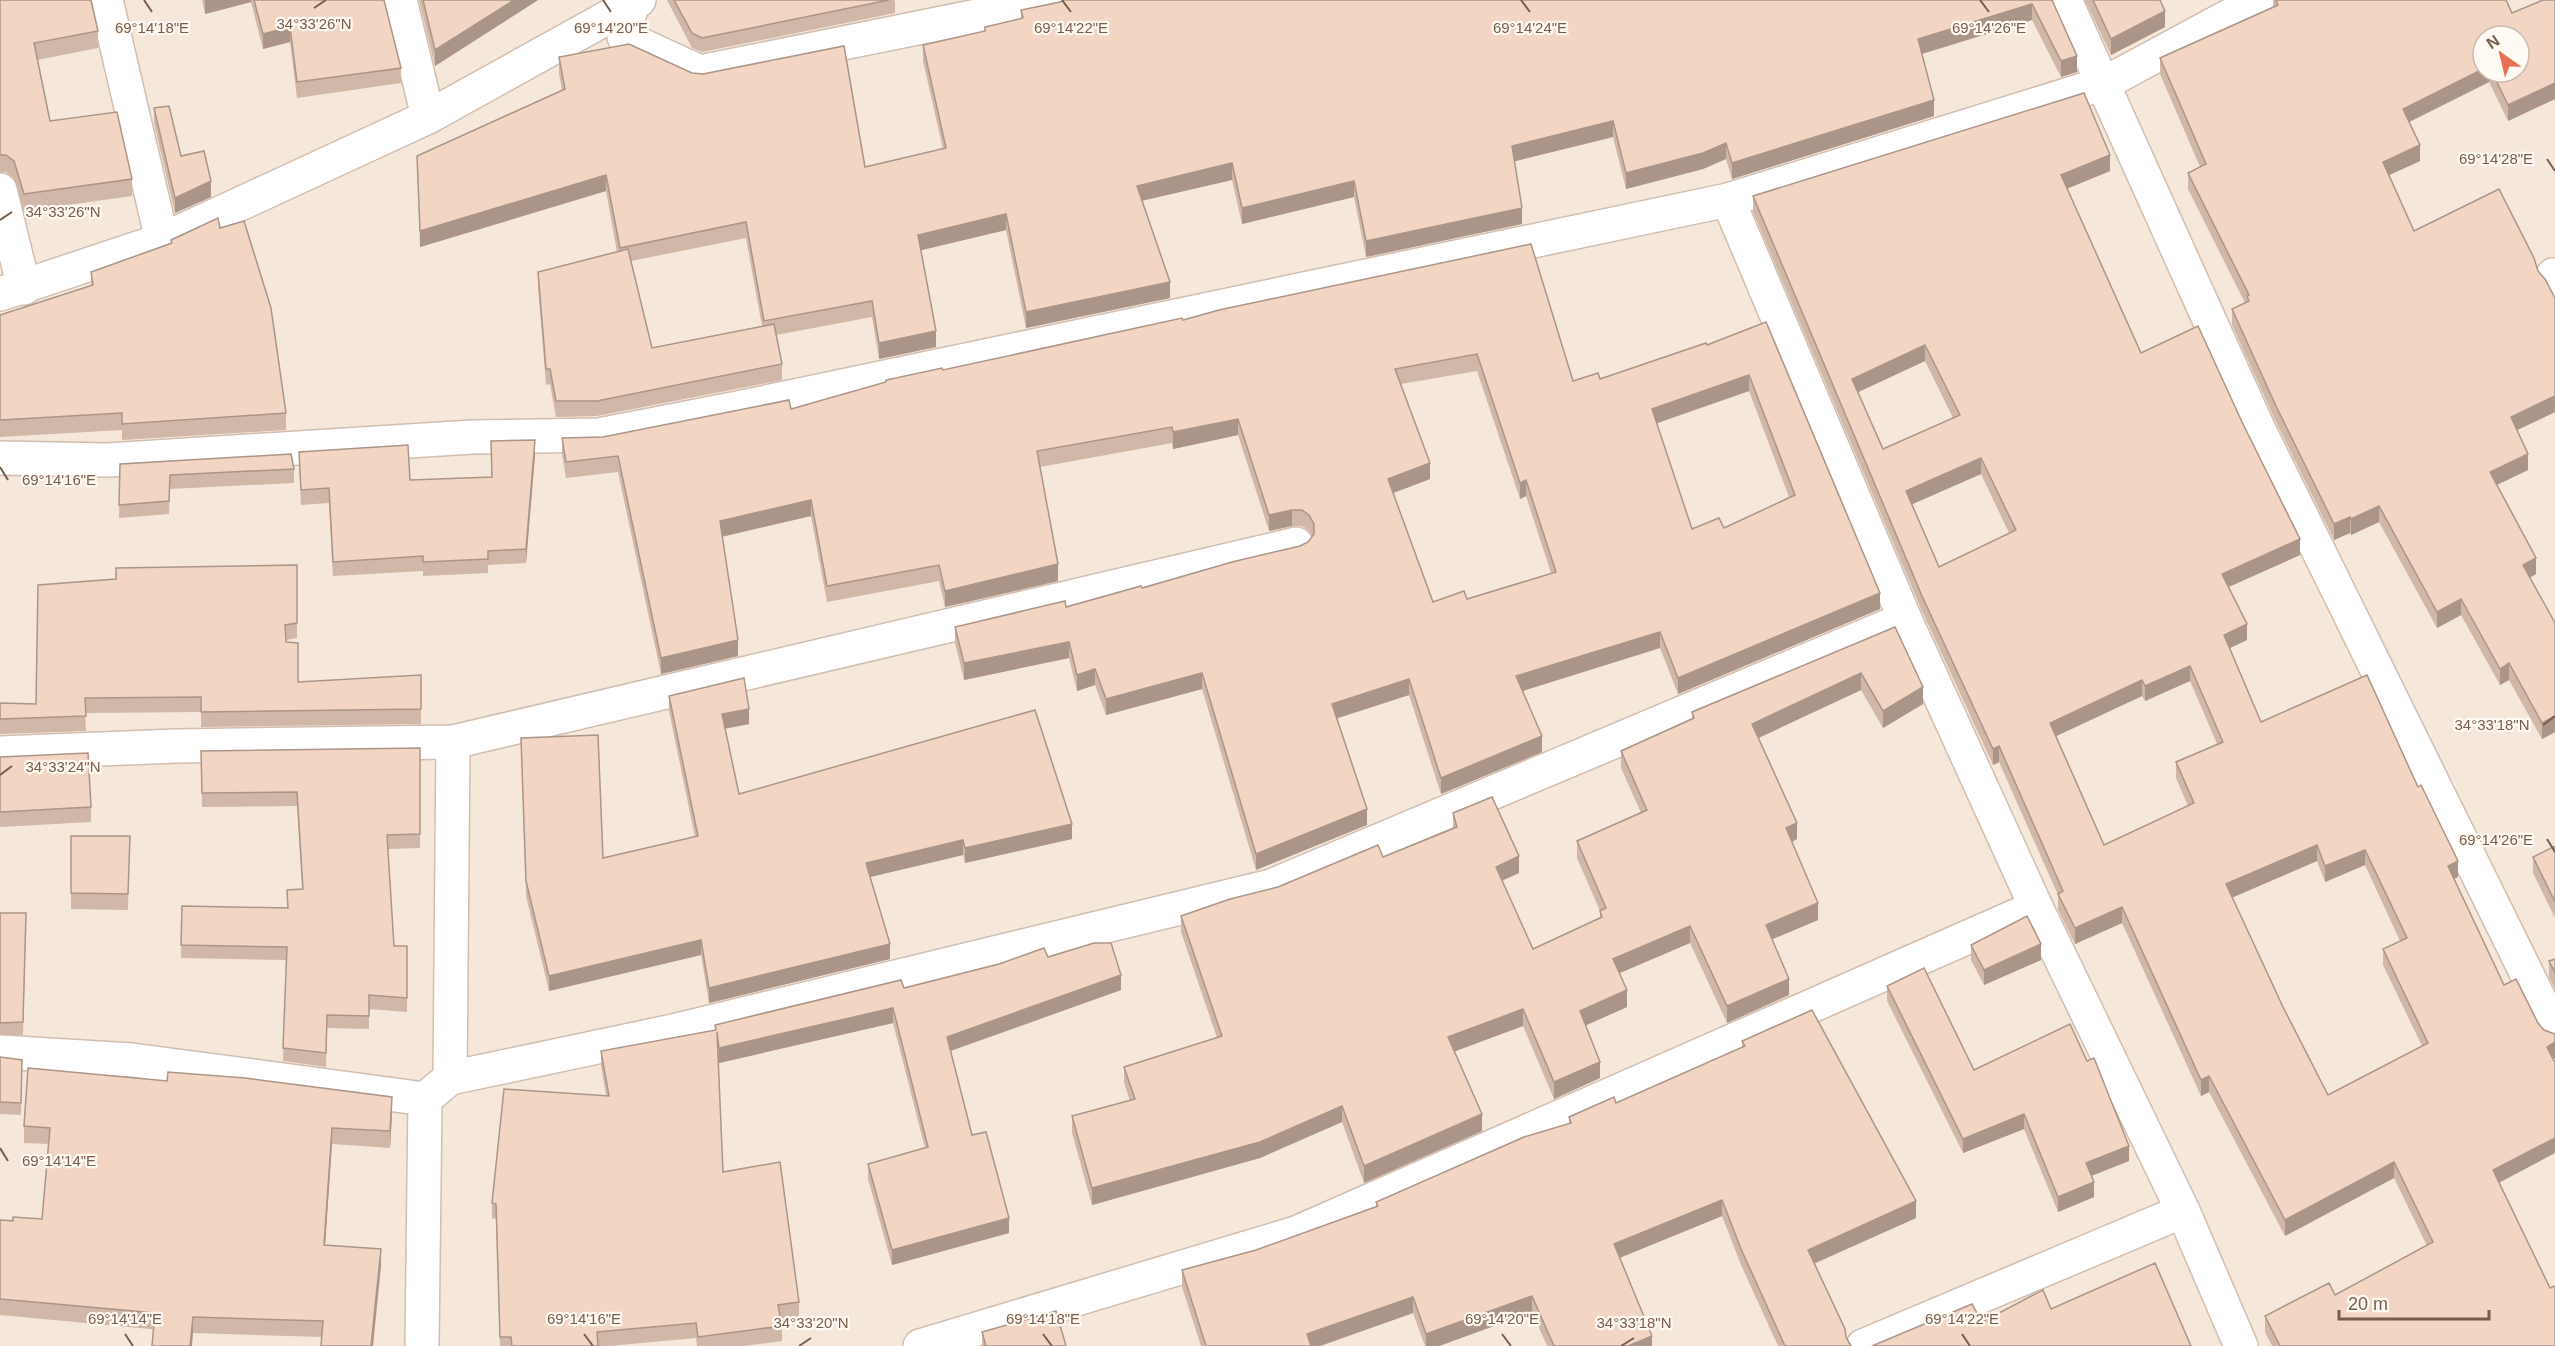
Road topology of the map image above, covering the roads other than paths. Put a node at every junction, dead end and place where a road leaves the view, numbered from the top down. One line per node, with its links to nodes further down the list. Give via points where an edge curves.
1 (106, 0): 11 (street)
2 (400, 0): 8 (street)
3 (1056, 0): 6 (street, via 700,72 624,37)
4 (2065, 0): 7 (street)
5 (2259, 0): 7 (street)
6 (634, 2): 8 (street)
7 (2105, 83): 10 (street); 19 (street, via 2259,430)
8 (428, 117): 11 (street)
9 (0, 190): 12 (street)
10 (1728, 200): 13 (street, via 599,435 472,437 108,460); 15 (street)
11 (162, 240): 12 (street)
12 (12, 291)
13 (0, 458)
14 (1296, 544): 16 (street)
15 (1905, 619): 18 (street); 21 (street, via 1271,886 685,1028)
16 (453, 742): 17 (street); 21 (street)
17 (0, 753)
18 (2036, 907): 23 (street); 25 (street, via 1296,1233)
19 (2555, 1031)
20 (0, 1052): 22 (street, via 132,1060)
21 (450, 1078): 22 (street)
22 (425, 1099): 24 (street)
23 (2183, 1211): 26 (street); 27 (street)
24 (422, 1346)
25 (920, 1346)
26 (1863, 1346)
27 (2241, 1346)

